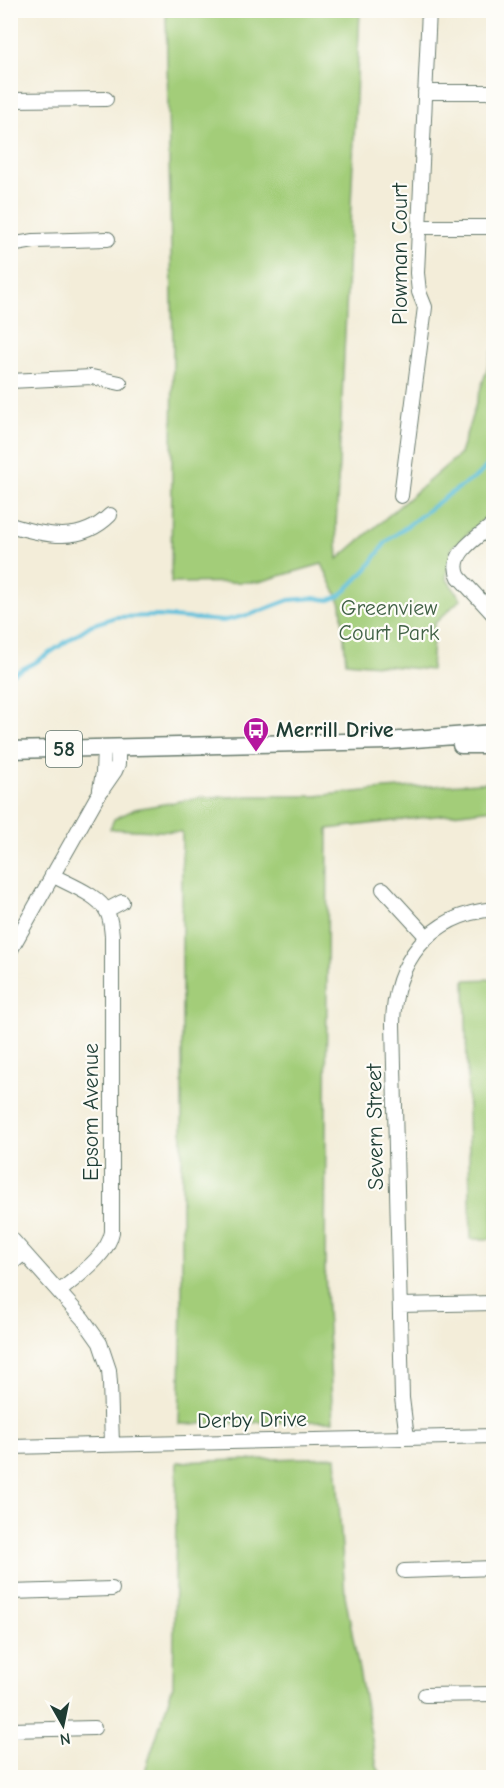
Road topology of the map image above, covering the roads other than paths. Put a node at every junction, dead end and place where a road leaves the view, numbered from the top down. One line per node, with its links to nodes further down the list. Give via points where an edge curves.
1 (429, 10): 2 (street, Plowman Court)
2 (425, 92): 3 (street); 6 (street, Plowman Court)
3 (494, 92)
4 (106, 99): 5 (street)
5 (10, 100)
6 (419, 226): 7 (street); 12 (street, Plowman Court, via 417,273 425,307)
7 (494, 227)
8 (108, 239): 9 (street, via 34,240)
9 (10, 245)
10 (10, 381): 11 (street, via 92,377)
11 (120, 383)
12 (401, 495)
13 (110, 515): 15 (street, via 94,528 77,534 40,533)
14 (494, 524): 16 (street, via 461,552 456,563 459,577)
15 (10, 525)
16 (494, 615)
17 (494, 733): 18 (main road, 58)
18 (388, 741): 19 (main road, 58); 20 (main road, 58)
19 (494, 745)
20 (111, 748): 21 (main road, 58); 22 (street, via 118,764 115,771)
21 (10, 750)
22 (52, 875): 26 (street); 28 (street)
23 (383, 888): 27 (street)
24 (122, 902): 26 (street)
25 (494, 909): 27 (street, Severn Street, via 463,915)
26 (107, 910): 32 (street, Epsom Avenue, via 112,936 112,1232 99,1256)
27 (427, 937): 34 (street, Severn Street, via 403,970 393,1010)
28 (10, 951)
29 (10, 1237): 30 (street)
30 (24, 1253): 31 (street); 32 (street)
31 (10, 1265)
32 (58, 1292): 37 (street, via 93,1332 105,1354)
33 (494, 1303): 34 (street)
34 (400, 1305): 36 (street, Severn Street, via 399,1420)
35 (494, 1436): 36 (street, Derby Drive)
36 (403, 1438): 37 (street, Derby Drive)
37 (112, 1444): 38 (street, Derby Drive)
38 (10, 1447)
39 (494, 1568): 40 (street)
40 (404, 1570)
41 (112, 1589): 42 (street)
42 (10, 1592)
43 (494, 1694): 44 (street)
44 (425, 1695)
45 (94, 1728): 46 (street)
46 (10, 1730)

